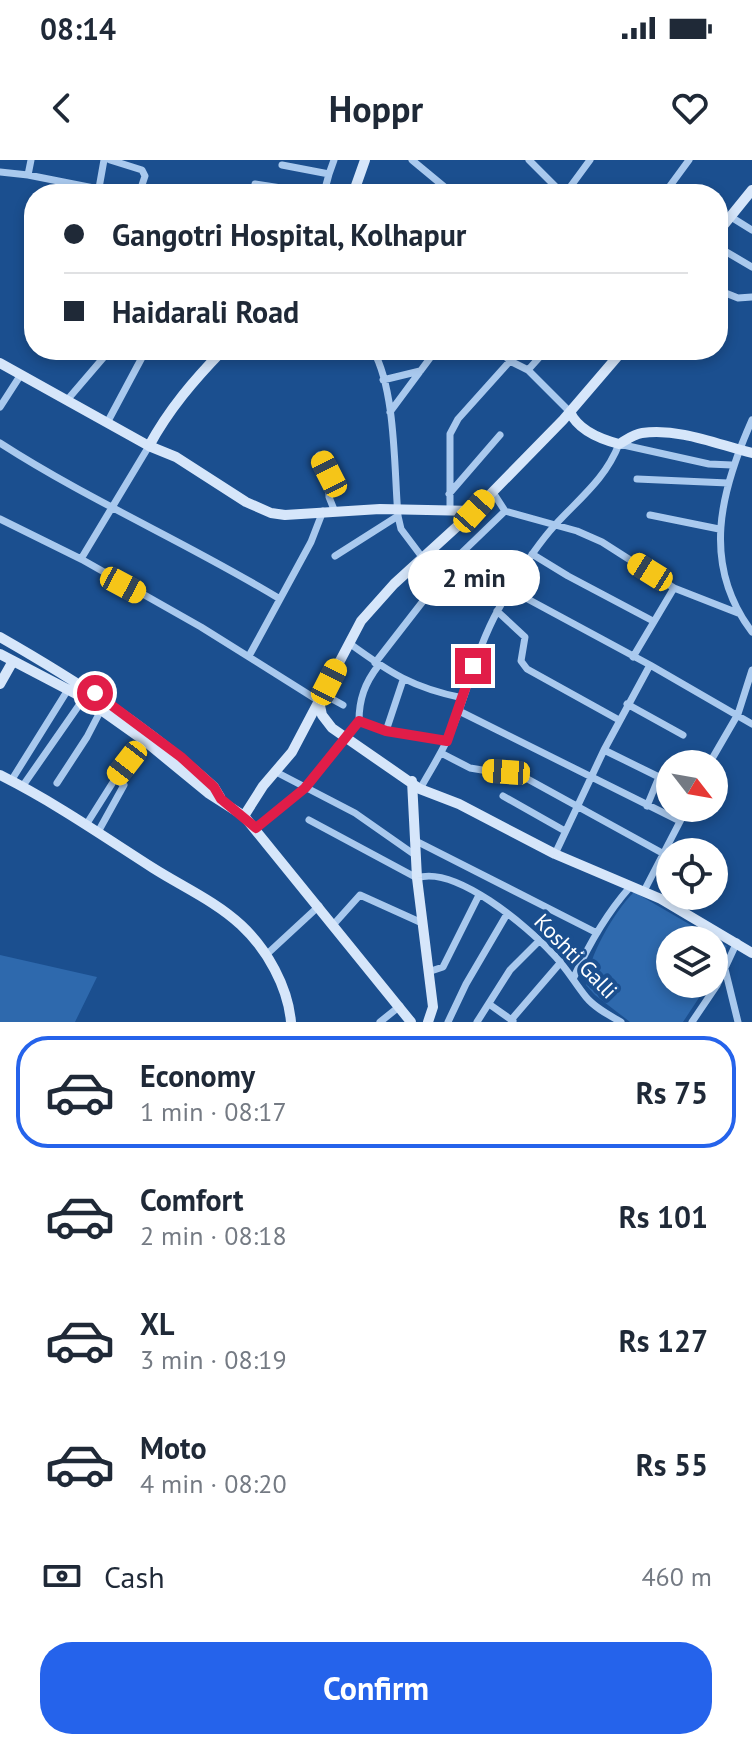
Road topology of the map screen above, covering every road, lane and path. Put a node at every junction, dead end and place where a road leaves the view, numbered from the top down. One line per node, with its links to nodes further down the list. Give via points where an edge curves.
1 (31, 160): 12 (street)
2 (107, 160): 14 (street); 15 (street, via 142,170)
3 (334, 160): 11 (street)
4 (365, 160): 17 (street)
5 (412, 160): 18 (street)
6 (529, 160): 19 (street)
7 (590, 160): 20 (street)
8 (689, 160): 21 (street)
9 (282, 165): 11 (street)
10 (0, 172): 12 (street)
11 (329, 174): 16 (street)
12 (28, 175): 13 (street)
13 (77, 184)
14 (100, 184)
15 (142, 184)
16 (326, 184)
17 (357, 184)
18 (441, 184)
19 (553, 184)
20 (571, 184)
21 (671, 184)
22 (752, 190): 23 (street)
23 (731, 217): 24 (street); 25 (street)
24 (728, 220)
25 (752, 230)
26 (728, 253): 27 (street)
27 (752, 267)
28 (728, 294): 29 (street)
29 (752, 297)
30 (101, 360): 43 (street)
31 (141, 360): 48 (street)
32 (214, 360): 52 (street, via 185,390)
33 (378, 360): 42 (street)
34 (428, 360): 40 (street)
35 (537, 360): 39 (street)
36 (614, 360): 46 (street)
37 (510, 361): 39 (street); 60 (street, via 450,434)
38 (0, 363): 41 (street)
39 (528, 370): 46 (street)
40 (420, 371): 42 (street); 45 (street)
41 (20, 376): 43 (street); 44 (street)
42 (383, 380): 45 (street)
43 (68, 399): 48 (street)
44 (0, 407)
45 (390, 412): 67 (street)
46 (570, 412): 51 (street, via 575,423); 59 (street)
47 (752, 420): 53 (street)
48 (107, 423): 52 (street)
49 (500, 435): 60 (street)
50 (0, 443): 61 (street)
51 (619, 444): 53 (street, via 639,433 686,435); 56 (street); 70 (street, via 605,472)
52 (149, 446): 61 (street); 63 (street, via 271,513)
53 (739, 450): 54 (street); 56 (street)
54 (752, 453)
55 (319, 455): 66 (street, via 329,474)
56 (732, 465): 58 (street)
57 (637, 479): 58 (street)
58 (728, 483): 71 (street)
59 (492, 491): 64 (street); 65 (street)
60 (449, 494): 62 (street)
61 (111, 509): 75 (street); 80 (street)
62 (450, 510): 64 (street); 67 (street)
63 (323, 511): 66 (street); 80 (street)
64 (474, 511): 74 (street)
65 (505, 511): 70 (street); 76 (street)
66 (335, 512): 67 (street)
67 (397, 513): 73 (street); 74 (street, via 401,529)
68 (650, 515): 71 (street)
69 (0, 519): 75 (street)
70 (555, 525): 72 (street); 78 (street, via 602,542)
71 (719, 529): 82 (street, via 726,586)
72 (532, 554): 79 (street); 83 (street)
73 (335, 556)
74 (422, 557): 86 (street, via 361,621)
75 (81, 559): 89 (street)
76 (447, 567)
77 (434, 587): 92 (street)
78 (674, 588): 82 (street); 83 (street)
79 (511, 590): 81 (street); 90 (street)
80 (280, 599): 89 (street)
81 (497, 611): 100 (street); 106 (street, via 525,637 521,661 527,669)
82 (738, 613): 84 (street)
83 (653, 621): 90 (street)
84 (752, 632)
85 (0, 637): 87 (street)
86 (349, 643): 92 (street); 98 (street)
87 (21, 649): 91 (street); 127 (street, via 153,734)
88 (0, 654): 91 (street)
89 (249, 656): 98 (street)
90 (633, 657): 93 (street)
91 (13, 661): 96 (street); 97 (street)
92 (377, 664): 95 (street); 107 (street, via 359,702)
93 (650, 665): 101 (street); 105 (street)
94 (752, 670): 105 (street)
95 (403, 680): 100 (street); 109 (street)
96 (0, 684)
97 (69, 688): 99 (street); 121 (street)
98 (321, 697): 102 (street); 111 (street, via 325,721); 117 (street)
99 (84, 698): 103 (street); 124 (street)
100 (463, 698): 104 (street)
101 (627, 704): 106 (street); 110 (street)
102 (343, 705)
103 (101, 710): 113 (street); 122 (street)
104 (459, 711): 112 (street); 119 (street)
105 (738, 714): 108 (street); 115 (street)
106 (619, 720): 114 (street)
107 (359, 721): 109 (street); 111 (street)
108 (752, 724)
109 (386, 731): 112 (street)
110 (683, 735)
111 (344, 738): 123 (street); 125 (street)
112 (447, 741): 116 (street)
113 (146, 742): 120 (street); 127 (street)
114 (604, 750): 119 (street); 128 (street, via 659,777)
115 (717, 750)
116 (441, 753): 123 (street); 129 (street, via 470,768 524,777)
117 (276, 772): 125 (street); 131 (street)
118 (0, 775): 121 (street)
119 (590, 778): 128 (street); 129 (street)
120 (115, 779): 133 (street); 136 (street, via 124,785)
121 (11, 781): 124 (street)
122 (57, 783)
123 (416, 785): 137 (street); 139 (street)
124 (22, 787): 133 (street)
125 (305, 788): 134 (street); 140 (street, via 355,813)
126 (503, 796): 135 (street)
127 (221, 799): 131 (street)
128 (647, 806): 130 (street)
129 (576, 807): 135 (street); 138 (street)
130 (656, 810)
131 (244, 816): 134 (street)
132 (309, 820): 142 (street, Koshti Galli)
133 (86, 825): 136 (street)
134 (256, 828): 146 (street)
135 (565, 831): 139 (street)
136 (98, 832): 154 (street, via 223,911)
137 (414, 840): 140 (street); 150 (street)
138 (656, 850)
139 (555, 854): 143 (street)
140 (415, 855): 142 (street)
141 (656, 869): 144 (street)
142 (417, 878): 145 (street, Koshti Galli, via 436,876); 148 (street)
143 (630, 887): 144 (street); 150 (street)
144 (644, 891): 152 (street)
145 (479, 895): 147 (street, Koshti Galli); 157 (street, via 443,967)
146 (319, 906): 149 (street); 154 (street)
147 (507, 914): 151 (street, Koshti Galli); 168 (street)
148 (422, 923): 149 (street, via 360,895); 157 (street)
149 (334, 924): 162 (street)
150 (597, 933): 158 (street)
151 (539, 941): 156 (street, Koshti Galli); 161 (street, via 510,970)
152 (737, 942): 153 (street); 155 (street)
153 (752, 953)
154 (266, 955): 164 (street, via 288,1001)
155 (728, 961)
156 (561, 962): 158 (street, Koshti Galli); 163 (street)
157 (428, 972): 167 (street, via 433,1007)
158 (574, 977): 170 (street, Koshti Galli, via 587,998)
159 (728, 980): 172 (street)
160 (708, 998): 171 (street)
161 (489, 1004): 163 (street); 169 (street)
162 (401, 1006): 165 (street); 166 (street)
163 (513, 1021)
164 (291, 1022)
165 (380, 1022)
166 (411, 1022)
167 (428, 1022)
168 (448, 1022)
169 (477, 1022)
170 (621, 1022)
171 (692, 1022)
172 (738, 1022)

